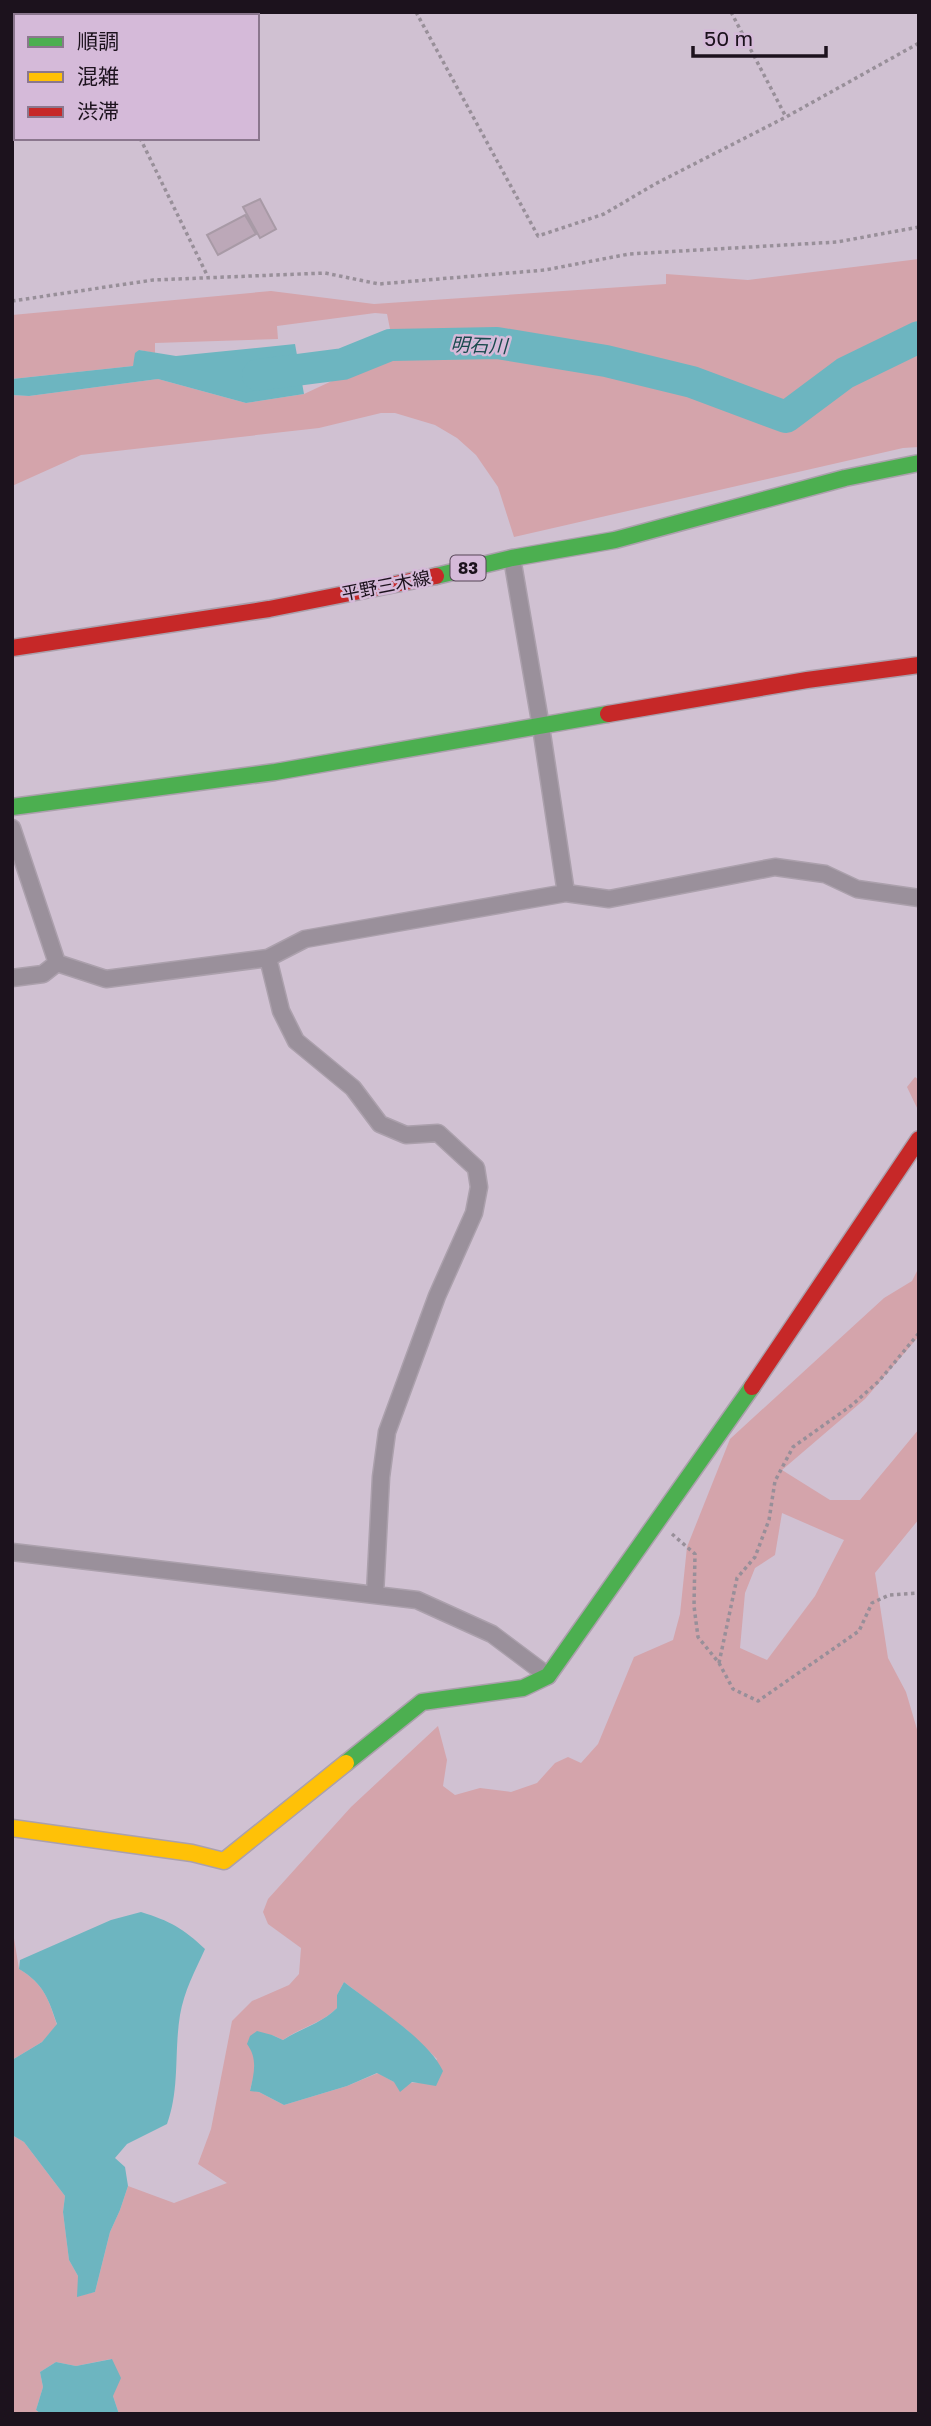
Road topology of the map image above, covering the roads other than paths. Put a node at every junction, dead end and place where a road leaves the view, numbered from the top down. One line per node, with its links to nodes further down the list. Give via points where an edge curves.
1 (919, 463): 2 (street, 平野三木線 / 83, via 845,478 615,540)
2 (512, 558): 3 (street, 平野三木線 / 83, via 283,606); 5 (street)
3 (12, 648)
4 (919, 665): 5 (street)
5 (541, 727): 6 (street, via 275,772); 8 (street)
6 (12, 807)
7 (12, 828): 11 (street)
8 (566, 893): 9 (street, via 609,899 775,867 825,874 857,889); 10 (street, via 305,939)
9 (919, 898)
10 (268, 958): 11 (street, via 106,979); 15 (street, via 281,1011 296,1041 353,1088 380,1124 406,1135 438,1133 475,1168 479,1187 474,1213 437,1296 387,1432)
11 (57, 963): 12 (street, via 43,974)
12 (12, 978)
13 (919, 1139): 16 (street, via 734,1414)
14 (12, 1552): 15 (street)
15 (375, 1594): 16 (street, via 417,1600 492,1634)
16 (548, 1676): 17 (street, via 523,1688 422,1702 224,1861)
17 (12, 1828)

